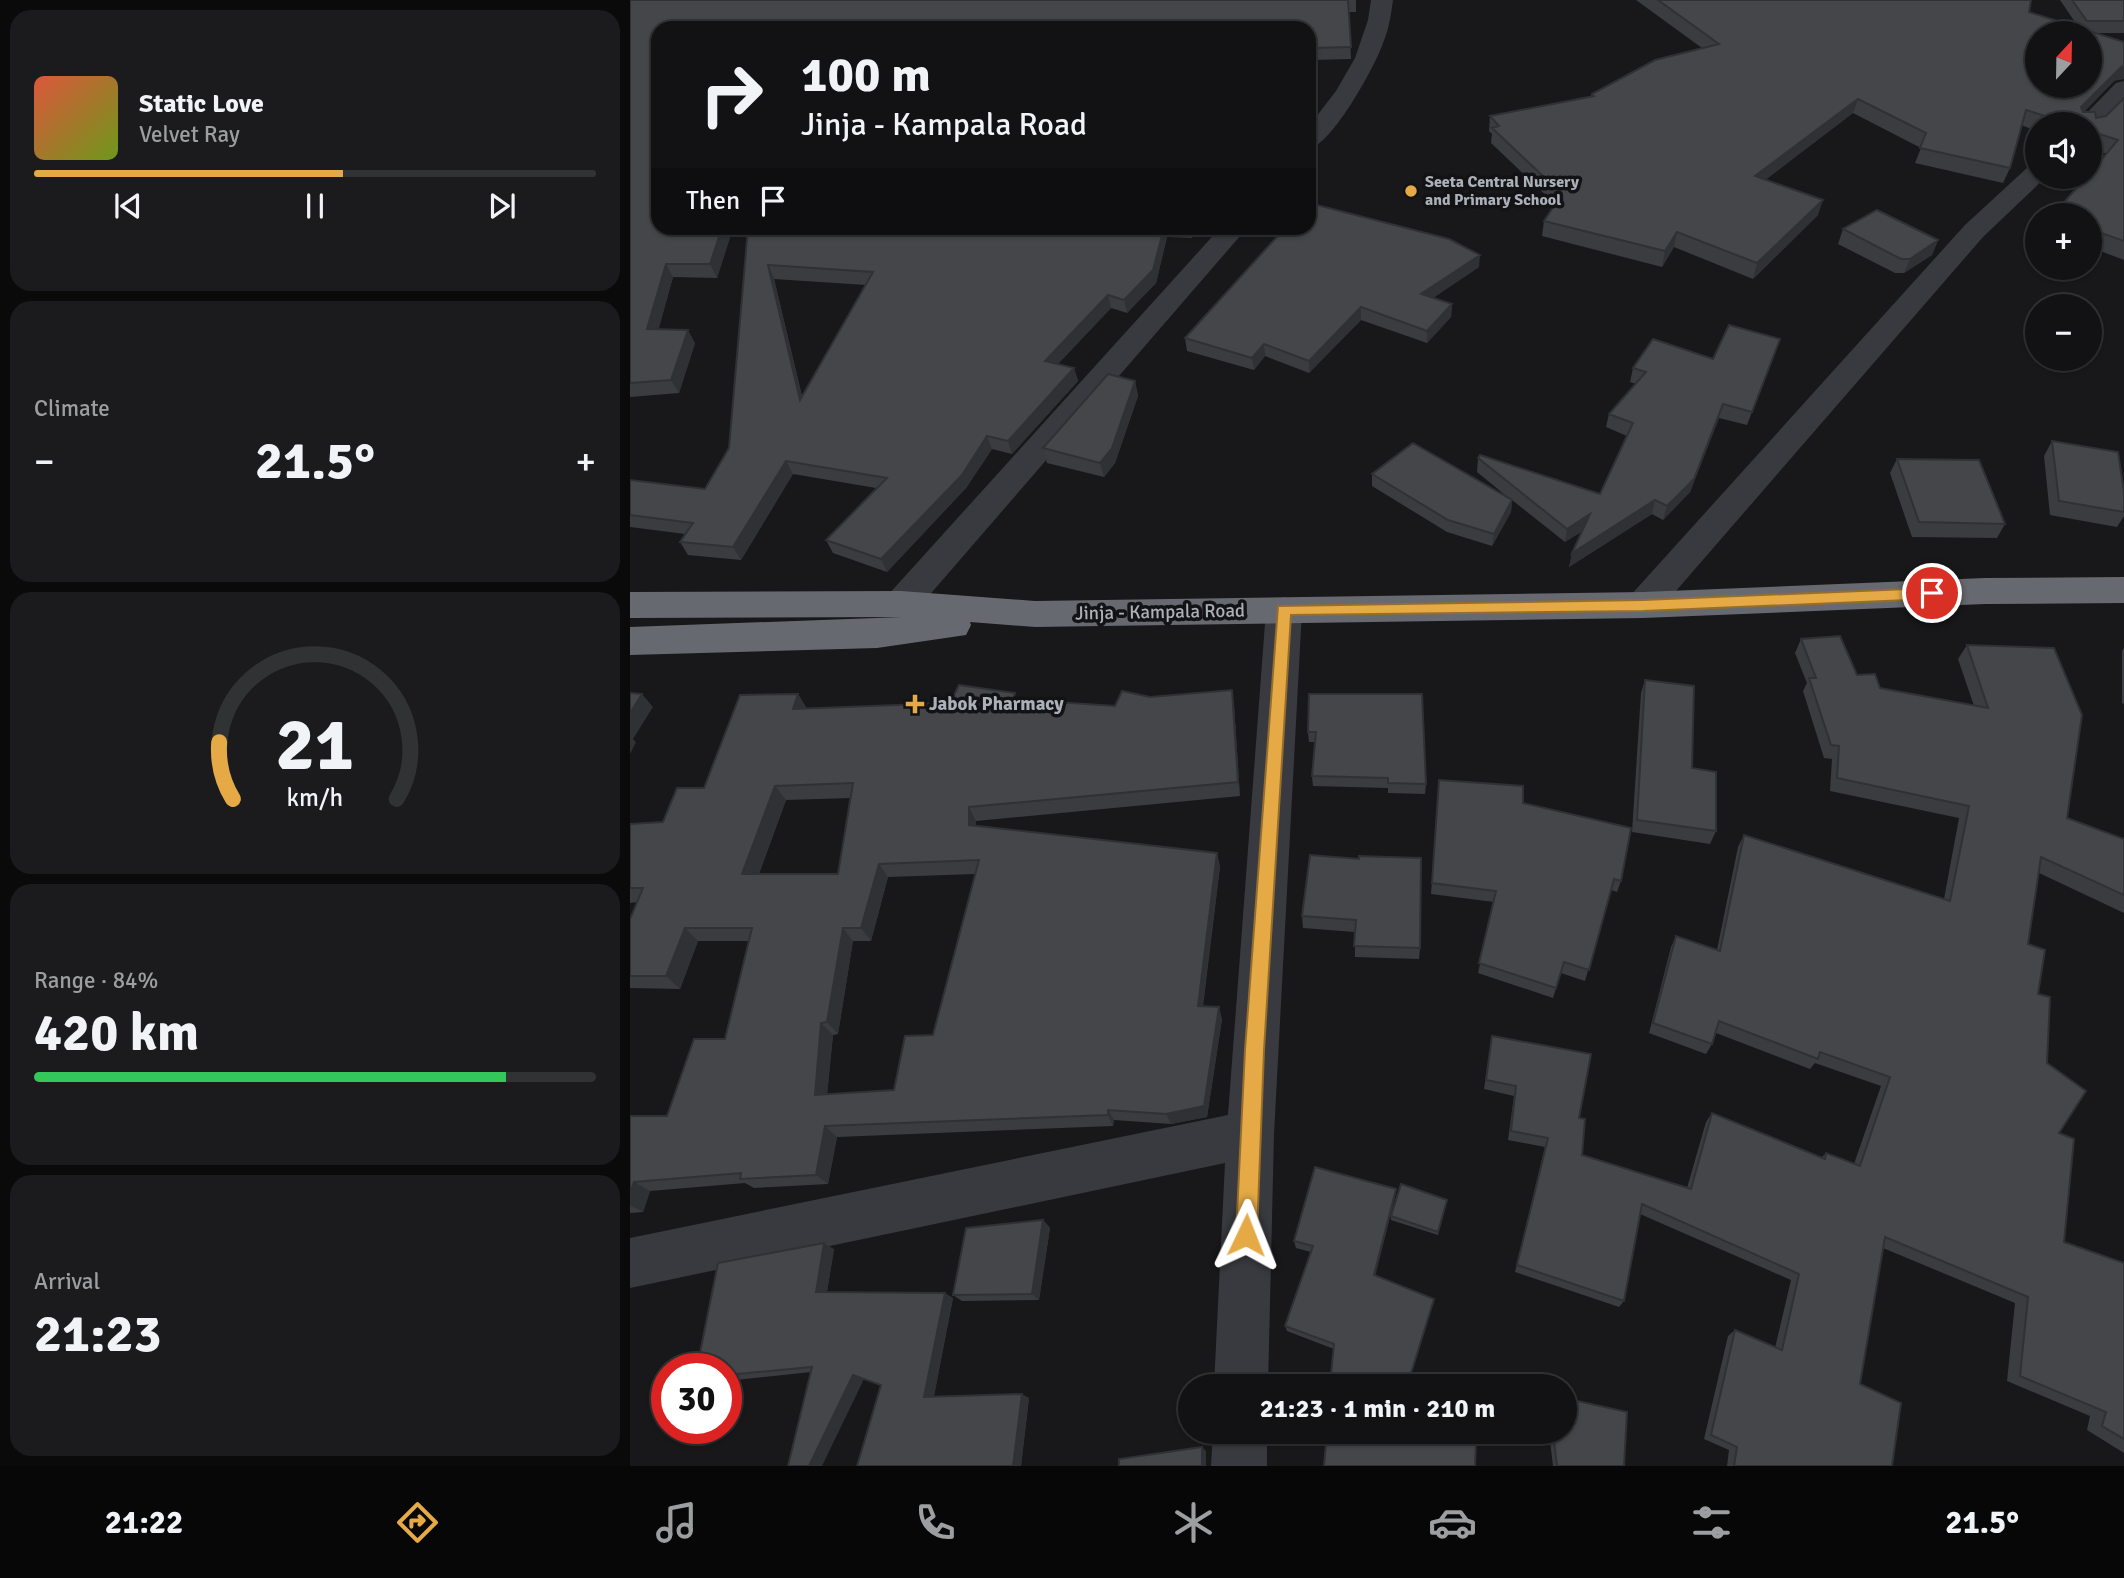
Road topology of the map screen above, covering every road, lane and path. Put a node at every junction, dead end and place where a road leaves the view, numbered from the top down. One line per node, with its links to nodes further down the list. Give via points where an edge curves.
1 (1382, 0): 4 (street, via 1372,49 1343,99)
2 (2124, 88): 3 (street)
3 (2100, 112)
4 (1316, 133)
5 (2025, 183): 10 (street, via 1974,231)
6 (1228, 235): 8 (street)
7 (2124, 590): 10 (highway, Jinja - Kampala Road, via 1985,591)
8 (901, 604): 9 (highway, Jinja - Kampala Road); 12 (highway, Jinja - Kampala Road)
9 (630, 605)
10 (1643, 606): 11 (highway, Jinja - Kampala Road)
11 (1284, 610): 12 (highway, Jinja - Kampala Road); 14 (street)
12 (1035, 614): 13 (highway, Jinja - Kampala Road, via 877,634)
13 (630, 641)
14 (1250, 1134): 15 (street); 16 (street)
15 (630, 1263)
16 (1241, 1374)
17 (1240, 1444): 18 (street)
18 (1239, 1466)

